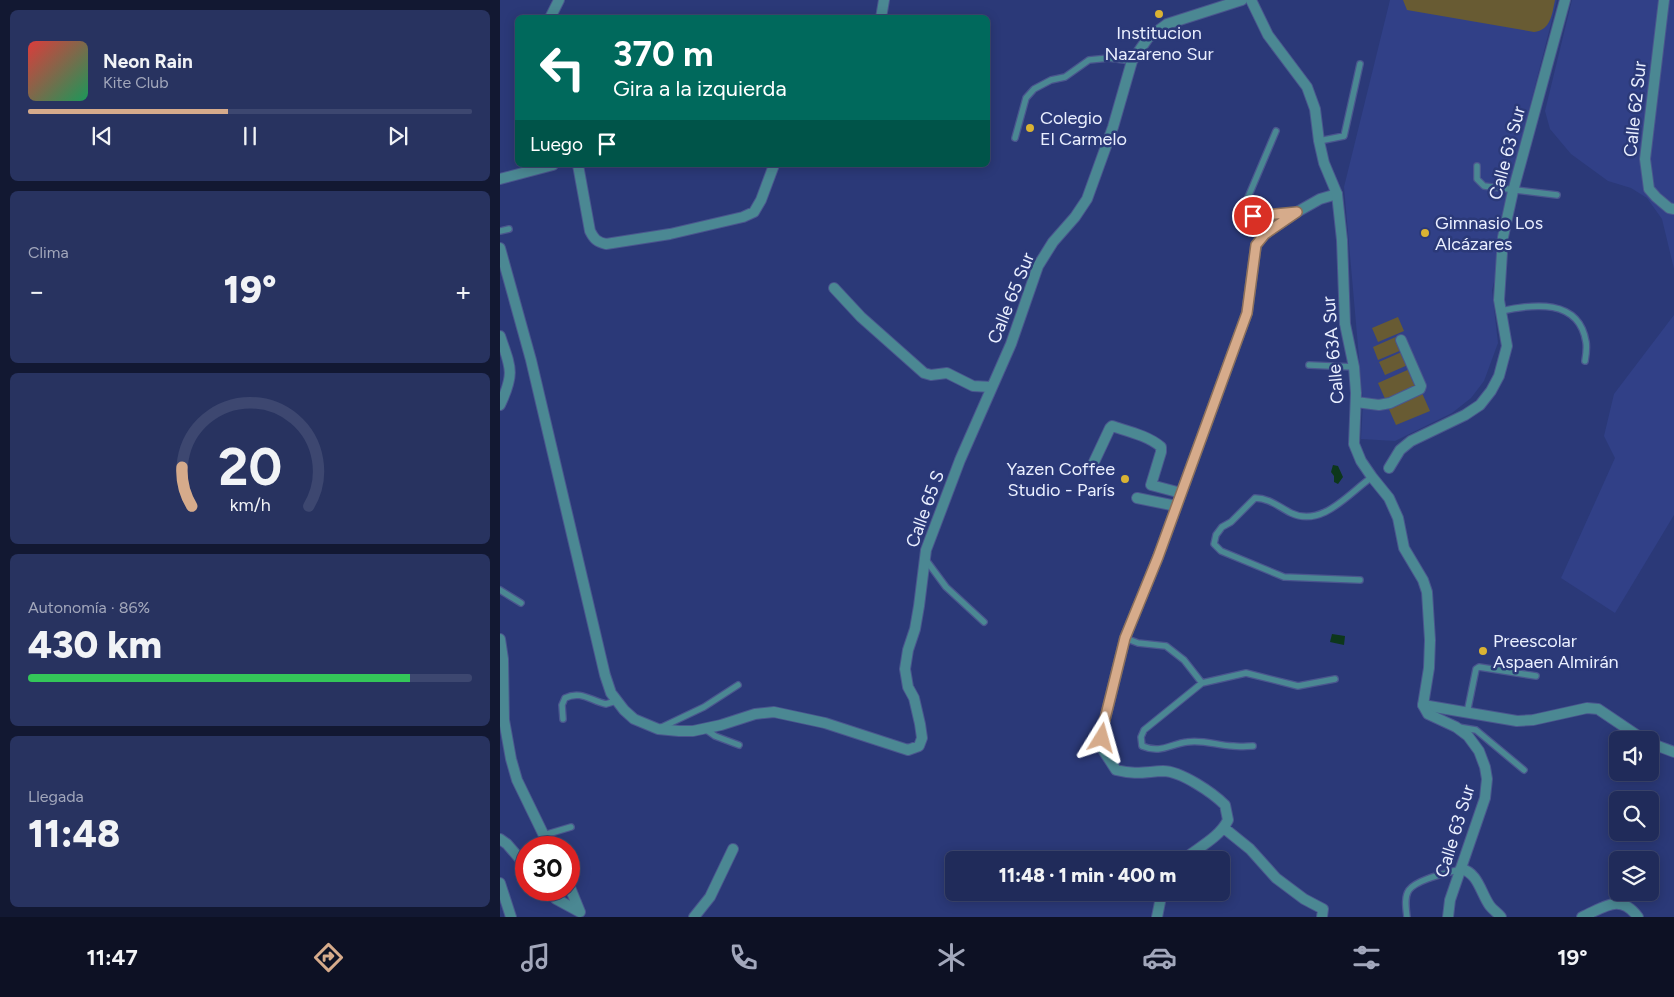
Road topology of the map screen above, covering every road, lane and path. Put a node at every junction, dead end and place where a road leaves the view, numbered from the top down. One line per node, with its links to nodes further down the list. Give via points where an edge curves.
1 (559, 0): 7 (street)
2 (884, 0): 8 (street)
3 (1242, 0): 9 (street, Calle 65 Sur, via 1167,24 1148,38)
4 (1251, 0): 13 (street, via 1268,35 1307,87 1315,109)
5 (1565, 0): 19 (street, Calle 63 Sur)
6 (1664, 0): 22 (street, Calle 62 Sur, via 1644,159 1649,189)
7 (552, 15)
8 (882, 15)
9 (1132, 61): 12 (lane, via 1089,60 1065,77 1050,80 1034,89 1026,98); 35 (street, Calle 65 Sur, via 1113,128 1087,199 1038,266)
10 (1360, 64): 13 (lane, via 1344,136)
11 (1276, 131): 23 (lane, via 1246,202 1247,212 1253,216)
12 (1015, 138)
13 (1319, 142): 20 (street)
14 (1477, 166): 19 (lane, via 1477,179 1484,186)
15 (545, 167): 18 (street)
16 (578, 167): 17 (street, via 590,231 594,239 606,244 670,234 754,212)
17 (773, 167)
18 (500, 179)
19 (1513, 190): 21 (lane); 29 (street, Calle 63 Sur, via 1503,238)
20 (1337, 194): 23 (street); 34 (street, Calle 63A Sur, via 1345,324)
21 (1557, 195)
22 (1674, 209)
23 (1297, 212): 42 (street, via 1265,234 1256,245 1247,313)
24 (509, 229): 25 (lane)
25 (500, 231)
26 (500, 248): 27 (street)
27 (504, 279): 57 (street, via 531,360 605,675)
28 (834, 288): 36 (street, via 861,317 924,373 947,373 973,386)
29 (1501, 311): 32 (lane, via 1540,305 1555,307 1571,315 1581,326 1587,342); 40 (street, Calle 63 Sur, via 1507,346 1492,391 1466,415 1411,441 1400,450)
30 (500, 336): 38 (street, via 510,373)
31 (1401, 340): 37 (street, via 1420,389 1390,403)
32 (1586, 361)
33 (1309, 365): 34 (lane)
34 (1354, 366): 37 (street, Calle 63A Sur)
35 (1000, 367): 36 (street, Calle 65 S)
36 (991, 387): 45 (street, Calle 65 S)
37 (1356, 402): 41 (street, Calle 63A Sur, via 1354,444)
38 (500, 405)
39 (1094, 462): 42 (street, via 1112,426 1129,432 1161,447 1152,486)
40 (1389, 468)
41 (1372, 477): 46 (lane, via 1339,504 1314,516 1292,514 1264,498 1255,498 1216,534 1214,544 1221,551 1284,576); 56 (street, Calle 63A Sur, via 1389,498 1398,518 1404,548 1427,592 1430,640)
42 (1181, 493): 44 (street)
43 (1137, 498): 44 (street)
44 (1176, 506): 50 (street)
45 (924, 558): 49 (lane, via 946,587); 61 (street, Calle 65 S, via 919,606 905,669 922,738 920,746 908,750 825,723 774,712 749,715)
46 (1360, 580)
47 (500, 590): 48 (lane)
48 (521, 603)
49 (984, 622)
50 (1125, 638): 54 (lane, via 1166,646 1184,660); 69 (street, via 1103,727 1103,750 1116,770 1139,774 1166,771 1189,780 1225,805)
51 (500, 639): 71 (street, via 504,720 511,759 516,780)
52 (1536, 676): 58 (lane, via 1479,666)
53 (1335, 679): 54 (lane, via 1298,686 1246,673)
54 (1202, 683): 65 (lane, via 1144,730 1142,746 1151,750 1187,742)
55 (738, 685): 62 (lane, via 695,712)
56 (1424, 699): 58 (street); 60 (street, Calle 63 Sur, via 1428,714)
57 (616, 701): 59 (lane, via 606,704 582,694 572,694 562,705); 62 (street, via 634,719)
58 (1466, 713): 63 (street, via 1517,722 1587,708 1598,709)
59 (563, 719)
60 (1456, 727): 68 (lane, via 1476,730); 76 (street, Calle 63 Sur, via 1479,751 1487,779 1485,798)
61 (704, 728): 62 (street, via 679,732); 64 (lane)
62 (658, 729)
63 (1631, 731)
64 (739, 745)
65 (1253, 746)
66 (1659, 746): 67 (street)
67 (1674, 752)
68 (1524, 770)
69 (1226, 824): 74 (street); 85 (street, via 1276,878 1323,909)
70 (571, 827): 71 (lane)
71 (544, 835)
72 (500, 839): 75 (street)
73 (733, 848): 83 (street, via 710,897)
74 (1194, 851)
75 (515, 853)
76 (1461, 869): 86 (lane, via 1416,884 1409,890 1405,904); 87 (street, Calle 63 Sur, via 1450,900); 88 (street, via 1472,875 1490,905)
77 (500, 883): 82 (street)
78 (559, 901): 81 (street)
79 (576, 901): 81 (street)
80 (1160, 901): 84 (street)
81 (583, 915)
82 (511, 917)
83 (694, 917)
84 (1157, 917)
85 (1322, 917)
86 (1407, 917)
87 (1448, 917)
88 (1502, 917)
89 (1582, 917): 90 (street, via 1620,903 1630,907)
90 (1638, 917)

